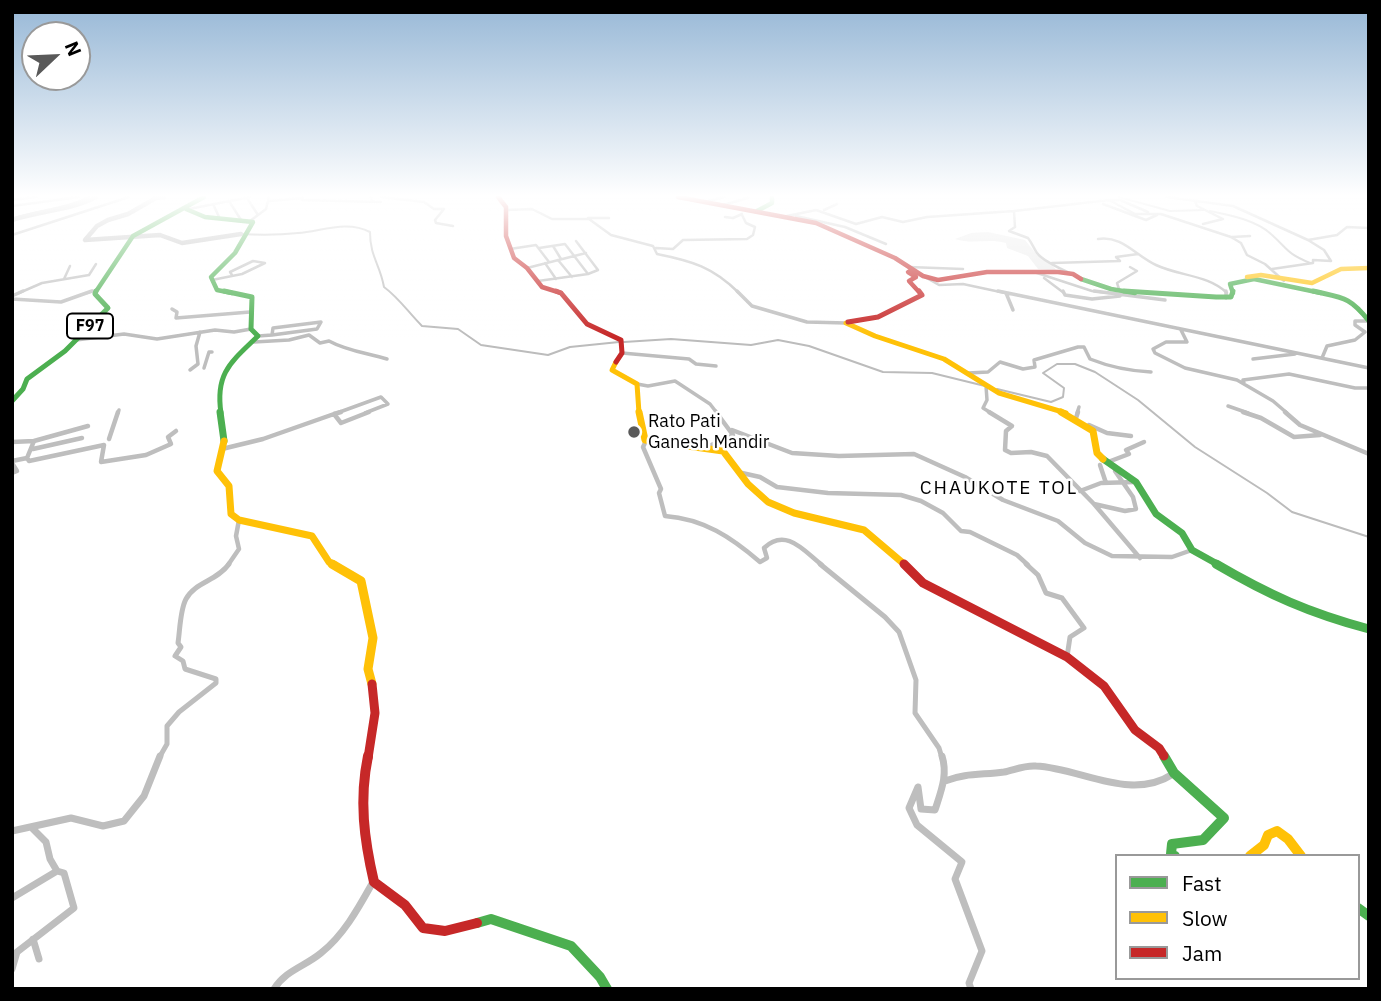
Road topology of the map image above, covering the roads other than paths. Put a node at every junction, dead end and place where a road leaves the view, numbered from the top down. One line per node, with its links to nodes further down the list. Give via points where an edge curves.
1 (128, 244): 42 (main road, F97)
2 (239, 244): 38 (main road)
3 (508, 244): 15 (main road)
4 (578, 244): 16 (street)
5 (641, 244): 14 (street)
6 (679, 244): 14 (street, via 673,249)
7 (860, 244): 26 (main road)
8 (1032, 244): 21 (street, via 1037,254)
9 (1120, 244): 17 (street)
10 (1241, 244): 29 (street, via 1247,255)
11 (1314, 244): 29 (street, via 1331,261)
12 (553, 246): 13 (street); 18 (street, via 565,244); 19 (street)
13 (539, 248): 15 (street); 20 (street)
14 (656, 248): 52 (street, via 657,254 690,261 722,276 752,306 807,322)
15 (510, 249): 25 (main road)
16 (586, 253): 18 (street); 31 (street, via 599,268)
17 (1139, 254): 21 (street, via 1116,257 1121,261); 46 (street, via 1157,266 1209,281 1227,292)
18 (573, 256): 19 (street); 31 (street)
19 (560, 260): 20 (street); 35 (street)
20 (547, 263): 25 (street); 36 (street)
21 (1052, 263): 32 (street)
22 (96, 264): 37 (street, via 89,275)
23 (70, 266): 37 (street)
24 (1129, 267): 43 (street, via 1137,271 1118,283)
25 (527, 268): 40 (main road)
26 (911, 268): 28 (street); 34 (main road); 52 (main road, via 908,272 916,277 909,281 922,295 877,317)
27 (1369, 268): 41 (main road, via 1341,270 1315,283)
28 (962, 269)
29 (1271, 269): 41 (street)
30 (1030, 271): 32 (main road); 34 (main road, via 983,272 944,280); 43 (street, via 1068,285); 43 (street, via 1076,298 1096,301)
31 (588, 274): 35 (street)
32 (1073, 274): 43 (main road, via 1089,284)
33 (232, 275): 33 (street, via 242,274 264,263 253,261 230,272); 38 (street)
34 (923, 276): 44 (street, via 939,285 963,284)
35 (572, 277): 36 (street)
36 (556, 279): 40 (street)
37 (64, 280): 45 (street, via 42,283)
38 (212, 280): 50 (main road, via 221,292 253,297)
39 (1243, 280): 41 (main road, via 1264,274); 46 (main road, via 1230,284 1233,292); 51 (main road, via 1345,298)
40 (538, 281): 61 (main road, via 543,288 561,293 587,324)
41 (1284, 281)
42 (96, 289): 45 (street, via 61,302); 60 (main road, F97, via 95,295 108,308)
43 (1121, 292): 46 (main road); 47 (street)
44 (1005, 293): 49 (street); 55 (street)
45 (12, 298)
46 (1226, 298)
47 (1165, 300)
48 (172, 309): 50 (street, via 176,318)
49 (1013, 310)
50 (250, 312): 53 (main road)
51 (1368, 321): 64 (street, via 1355,321 1365,332 1326,346)
52 (846, 323): 72 (main road, via 936,355)
53 (251, 329): 56 (street); 59 (main road)
54 (309, 329): 57 (street); 57 (street, via 321,322 273,328); 58 (street)
55 (1180, 330): 63 (street); 74 (street, via 1187,342 1166,342 1153,349 1155,353 1185,368)
56 (200, 332): 60 (street); 62 (street)
57 (272, 335): 59 (street)
58 (309, 335): 59 (street); 65 (street, via 320,343 329,341 346,350)
59 (256, 339): 96 (main road, via 225,368 219,381 216,395 225,435)
60 (76, 340): 77 (main road, F97, via 27,379)
61 (622, 346): 67 (street); 73 (main road, via 612,370)
62 (198, 354): 68 (street, via 211,352); 70 (street, via 198,364)
63 (1303, 354): 64 (street); 66 (street)
64 (1322, 358): 69 (street)
65 (387, 359)
66 (1253, 359)
67 (716, 366)
68 (204, 368)
69 (1369, 368)
70 (190, 370)
71 (1151, 372): 72 (street, via 1102,364 1078,347 1034,360 1035,366 1023,369 1000,362 988,372)
72 (968, 373): 75 (main road)
73 (637, 384): 84 (street, via 675,381 710,404); 90 (main road, via 638,422)
74 (1247, 384): 76 (street, via 1243,380 1289,374); 86 (street, via 1300,425)
75 (986, 386): 82 (main road, via 1054,407); 107 (street, via 983,408 1012,426 1006,431 1006,450 1047,456)
76 (1369, 388)
77 (12, 401)
78 (1228, 406): 86 (street, via 1294,437)
79 (1079, 407): 82 (street)
80 (119, 410): 89 (street)
81 (334, 414): 81 (street, via 381,397 388,404 341,423); 96 (street, via 288,433)
82 (1076, 419): 87 (street, via 1107,433); 100 (main road, via 1093,430)
83 (88, 426): 91 (street)
84 (732, 430): 94 (street, via 733,435); 111 (street, via 792,453 914,454 1003,500 1058,521 1100,552)
85 (176, 431): 98 (street, via 168,438 171,444 141,458 101,462 104,445 39,460)
86 (1321, 435): 97 (street)
87 (1131, 436)
88 (82, 438): 95 (street)
89 (109, 439)
90 (646, 440): 94 (main road); 115 (street, via 643,447 661,489 665,516 701,521 760,562 767,558 764,548 768,543 790,539 899,632 916,680 915,713 939,748)
91 (34, 441): 92 (street); 95 (street)
92 (12, 442)
93 (1144, 442): 100 (street, via 1126,450 1126,457)
94 (707, 447): 103 (main road, via 723,451)
95 (32, 449): 98 (street)
96 (221, 450): 109 (main road, via 217,471 229,486 231,514)
97 (1369, 454)
98 (27, 457): 99 (street)
99 (12, 462): 102 (street, via 17,471)
100 (1104, 463): 101 (main road); 105 (street)
101 (1118, 468): 104 (main road); 106 (street, via 1115,471)
102 (12, 473)
103 (742, 473): 113 (main road, via 771,503 803,516 864,530 923,583); 113 (street, via 777,487 921,500 961,531 970,531 1017,555 1038,575 1046,593 1062,598 1084,628 1070,637)
104 (1136, 482): 106 (street); 110 (main road, via 1156,514 1182,533)
105 (1106, 483): 106 (street); 107 (street)
106 (1125, 483): 108 (street, via 1136,509)
107 (1080, 491): 108 (street)
108 (1094, 504): 111 (street)
109 (239, 520): 116 (street, via 239,549 221,575 194,589 185,600 181,647 176,656 185,669 216,679 216,683 167,726 169,743 156,764 152,784 131,817 106,827 69,818); 122 (main road, via 312,536 328,562 360,581 373,638 368,669 376,699 362,795 363,834)
110 (1192, 550): 111 (street, via 1172,557); 112 (main road, via 1271,596)
111 (1140, 558)
112 (1369, 629)
113 (1067, 657): 114 (main road, via 1104,687 1135,730 1159,748)
114 (1174, 773): 115 (street, via 1161,783 1115,783 1036,765 967,772); 118 (main road, via 1224,818 1212,836 1192,845 1172,844)
115 (944, 781): 129 (street, via 935,810 920,809 918,787 909,808 917,825 962,862 955,879 982,951 969,983)
116 (32, 829): 117 (street); 121 (street, via 46,842)
117 (12, 831)
118 (1172, 854)
119 (1253, 854): 120 (main road, via 1277,831)
120 (1299, 854)
121 (57, 871): 123 (street); 124 (street, via 64,873 74,908)
122 (374, 882): 127 (street, via 321,953 281,975); 128 (main road, via 405,905 423,928 445,931 491,919 571,946)
123 (12, 898)
124 (33, 939): 125 (street); 126 (street, via 17,952)
125 (40, 959)
126 (12, 968)
127 (274, 989)
128 (607, 989)
129 (971, 989)

